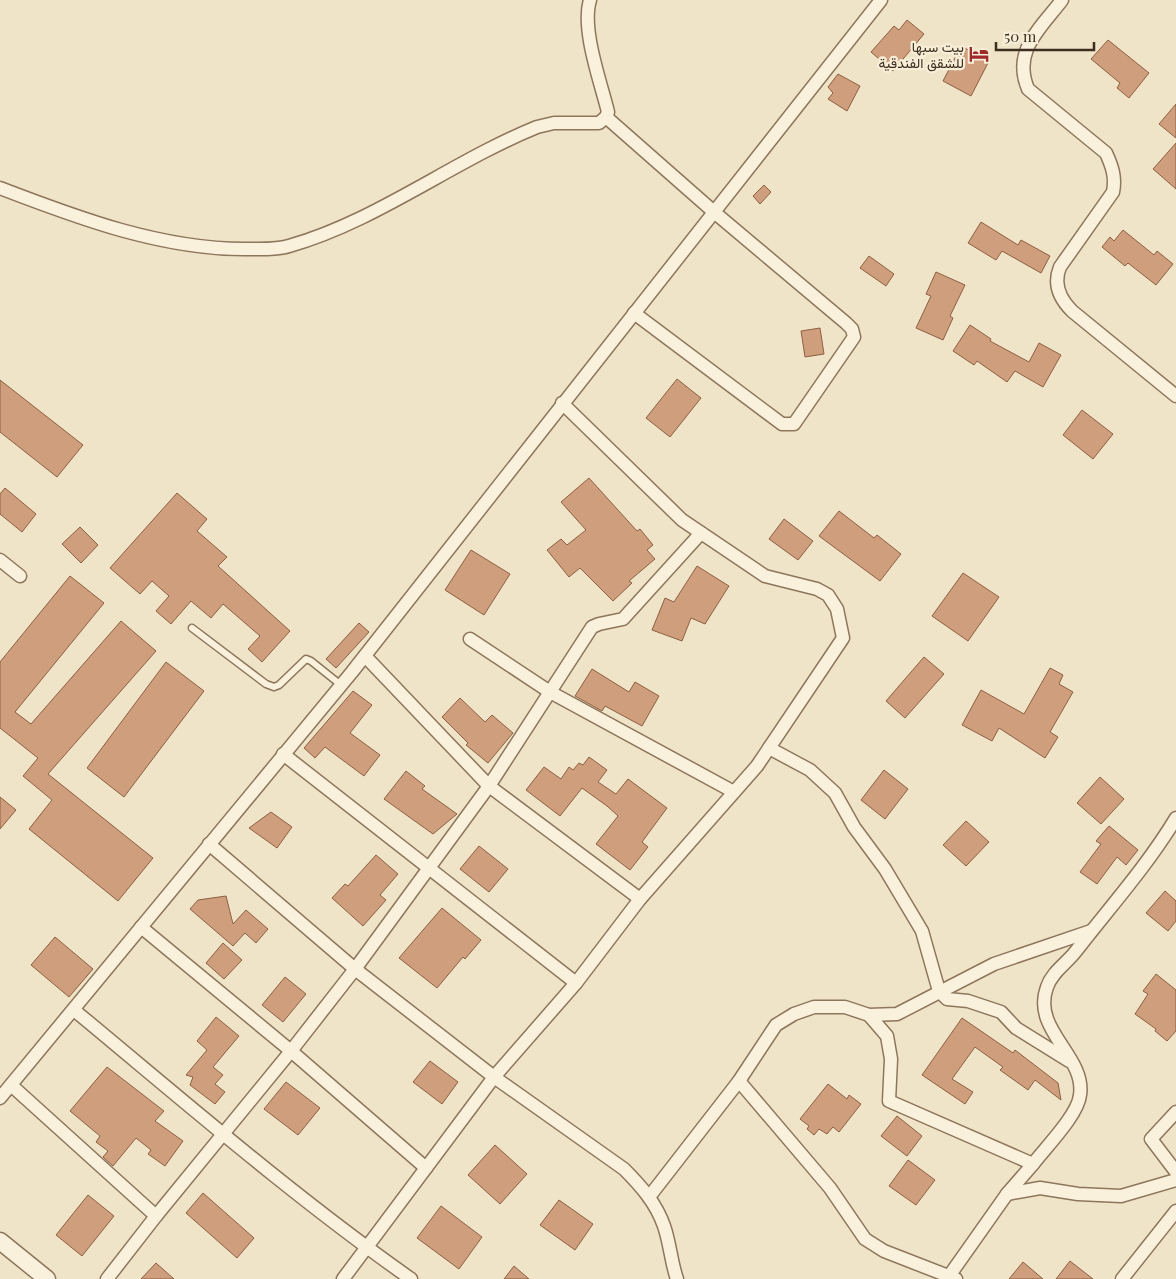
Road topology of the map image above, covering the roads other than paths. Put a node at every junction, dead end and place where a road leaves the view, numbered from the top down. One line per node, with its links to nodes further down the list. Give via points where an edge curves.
1 (590, 0): 4 (street, via 590,36 608,112)
2 (881, 0): 6 (street)
3 (1062, 0): 8 (street, via 1024,53 1024,77 1028,89 1106,153 1115,183 1113,192 1060,267 1056,277 1058,290 1072,311)
4 (606, 117): 5 (street, via 599,122 537,126 357,219 288,247 225,250 169,241 99,223); 6 (street)
5 (0, 188)
6 (714, 212): 7 (street); 7 (street, via 852,329 854,337 794,424 774,420)
7 (634, 313): 9 (street)
8 (1176, 396)
9 (562, 403): 10 (street, via 682,520); 15 (street)
10 (701, 533): 17 (street, via 623,619 592,627); 18 (street, via 765,576 817,589 828,596 837,609 843,638)
11 (0, 560): 12 (street)
12 (20, 576)
13 (192, 628): 16 (lane, via 266,684 279,685 306,659)
14 (470, 639): 17 (street)
15 (364, 656): 16 (street); 20 (street)
16 (341, 685): 19 (street)
17 (550, 692): 20 (street); 21 (street)
18 (769, 748): 21 (street); 30 (street, via 810,770 835,792 922,931)
19 (283, 754): 23 (street); 24 (street)
20 (490, 786): 24 (street); 25 (street)
21 (734, 792): 25 (street)
22 (1176, 818): 27 (street, via 1144,866)
23 (209, 844): 26 (street); 28 (street)
24 (428, 868): 28 (street); 29 (street)
25 (640, 899): 29 (street)
26 (141, 927): 31 (street); 33 (street)
27 (1092, 931): 30 (street, via 994,964); 34 (street, via 1047,987 1046,1019)
28 (355, 969): 33 (street); 35 (street)
29 (576, 983): 35 (street)
30 (939, 992): 32 (street, via 896,1014); 34 (street, via 947,998 1002,1012 1016,1028)
31 (74, 1010): 37 (street); 40 (street)
32 (869, 1015): 36 (street, via 845,1008 814,1007 794,1014 776,1025); 42 (street, via 887,1036 890,1101)
33 (291, 1052): 40 (street); 44 (street)
34 (1072, 1062): 42 (street, via 1080,1095 1075,1110)
35 (494, 1077): 44 (street); 48 (street, via 624,1169)
36 (739, 1081): 48 (street); 53 (street, via 830,1188 865,1239 884,1251)
37 (10, 1086): 38 (street); 50 (street)
38 (0, 1098)
39 (1176, 1112): 41 (street)
40 (223, 1134): 50 (street); 52 (street)
41 (1151, 1139): 43 (street); 45 (street)
42 (1034, 1164): 47 (street)
43 (1176, 1165)
44 (426, 1168): 52 (street)
45 (1176, 1172)
46 (1176, 1180): 47 (street, via 1121,1196 1040,1188)
47 (1007, 1194): 53 (street)
48 (649, 1197): 58 (street, via 664,1226)
49 (1176, 1211): 59 (street)
50 (156, 1216): 55 (street)
51 (0, 1241): 54 (street)
52 (366, 1248): 56 (street); 57 (street)
53 (951, 1278)
54 (48, 1279)
55 (108, 1279)
56 (343, 1279)
57 (410, 1279)
58 (677, 1279)
59 (1122, 1279)

